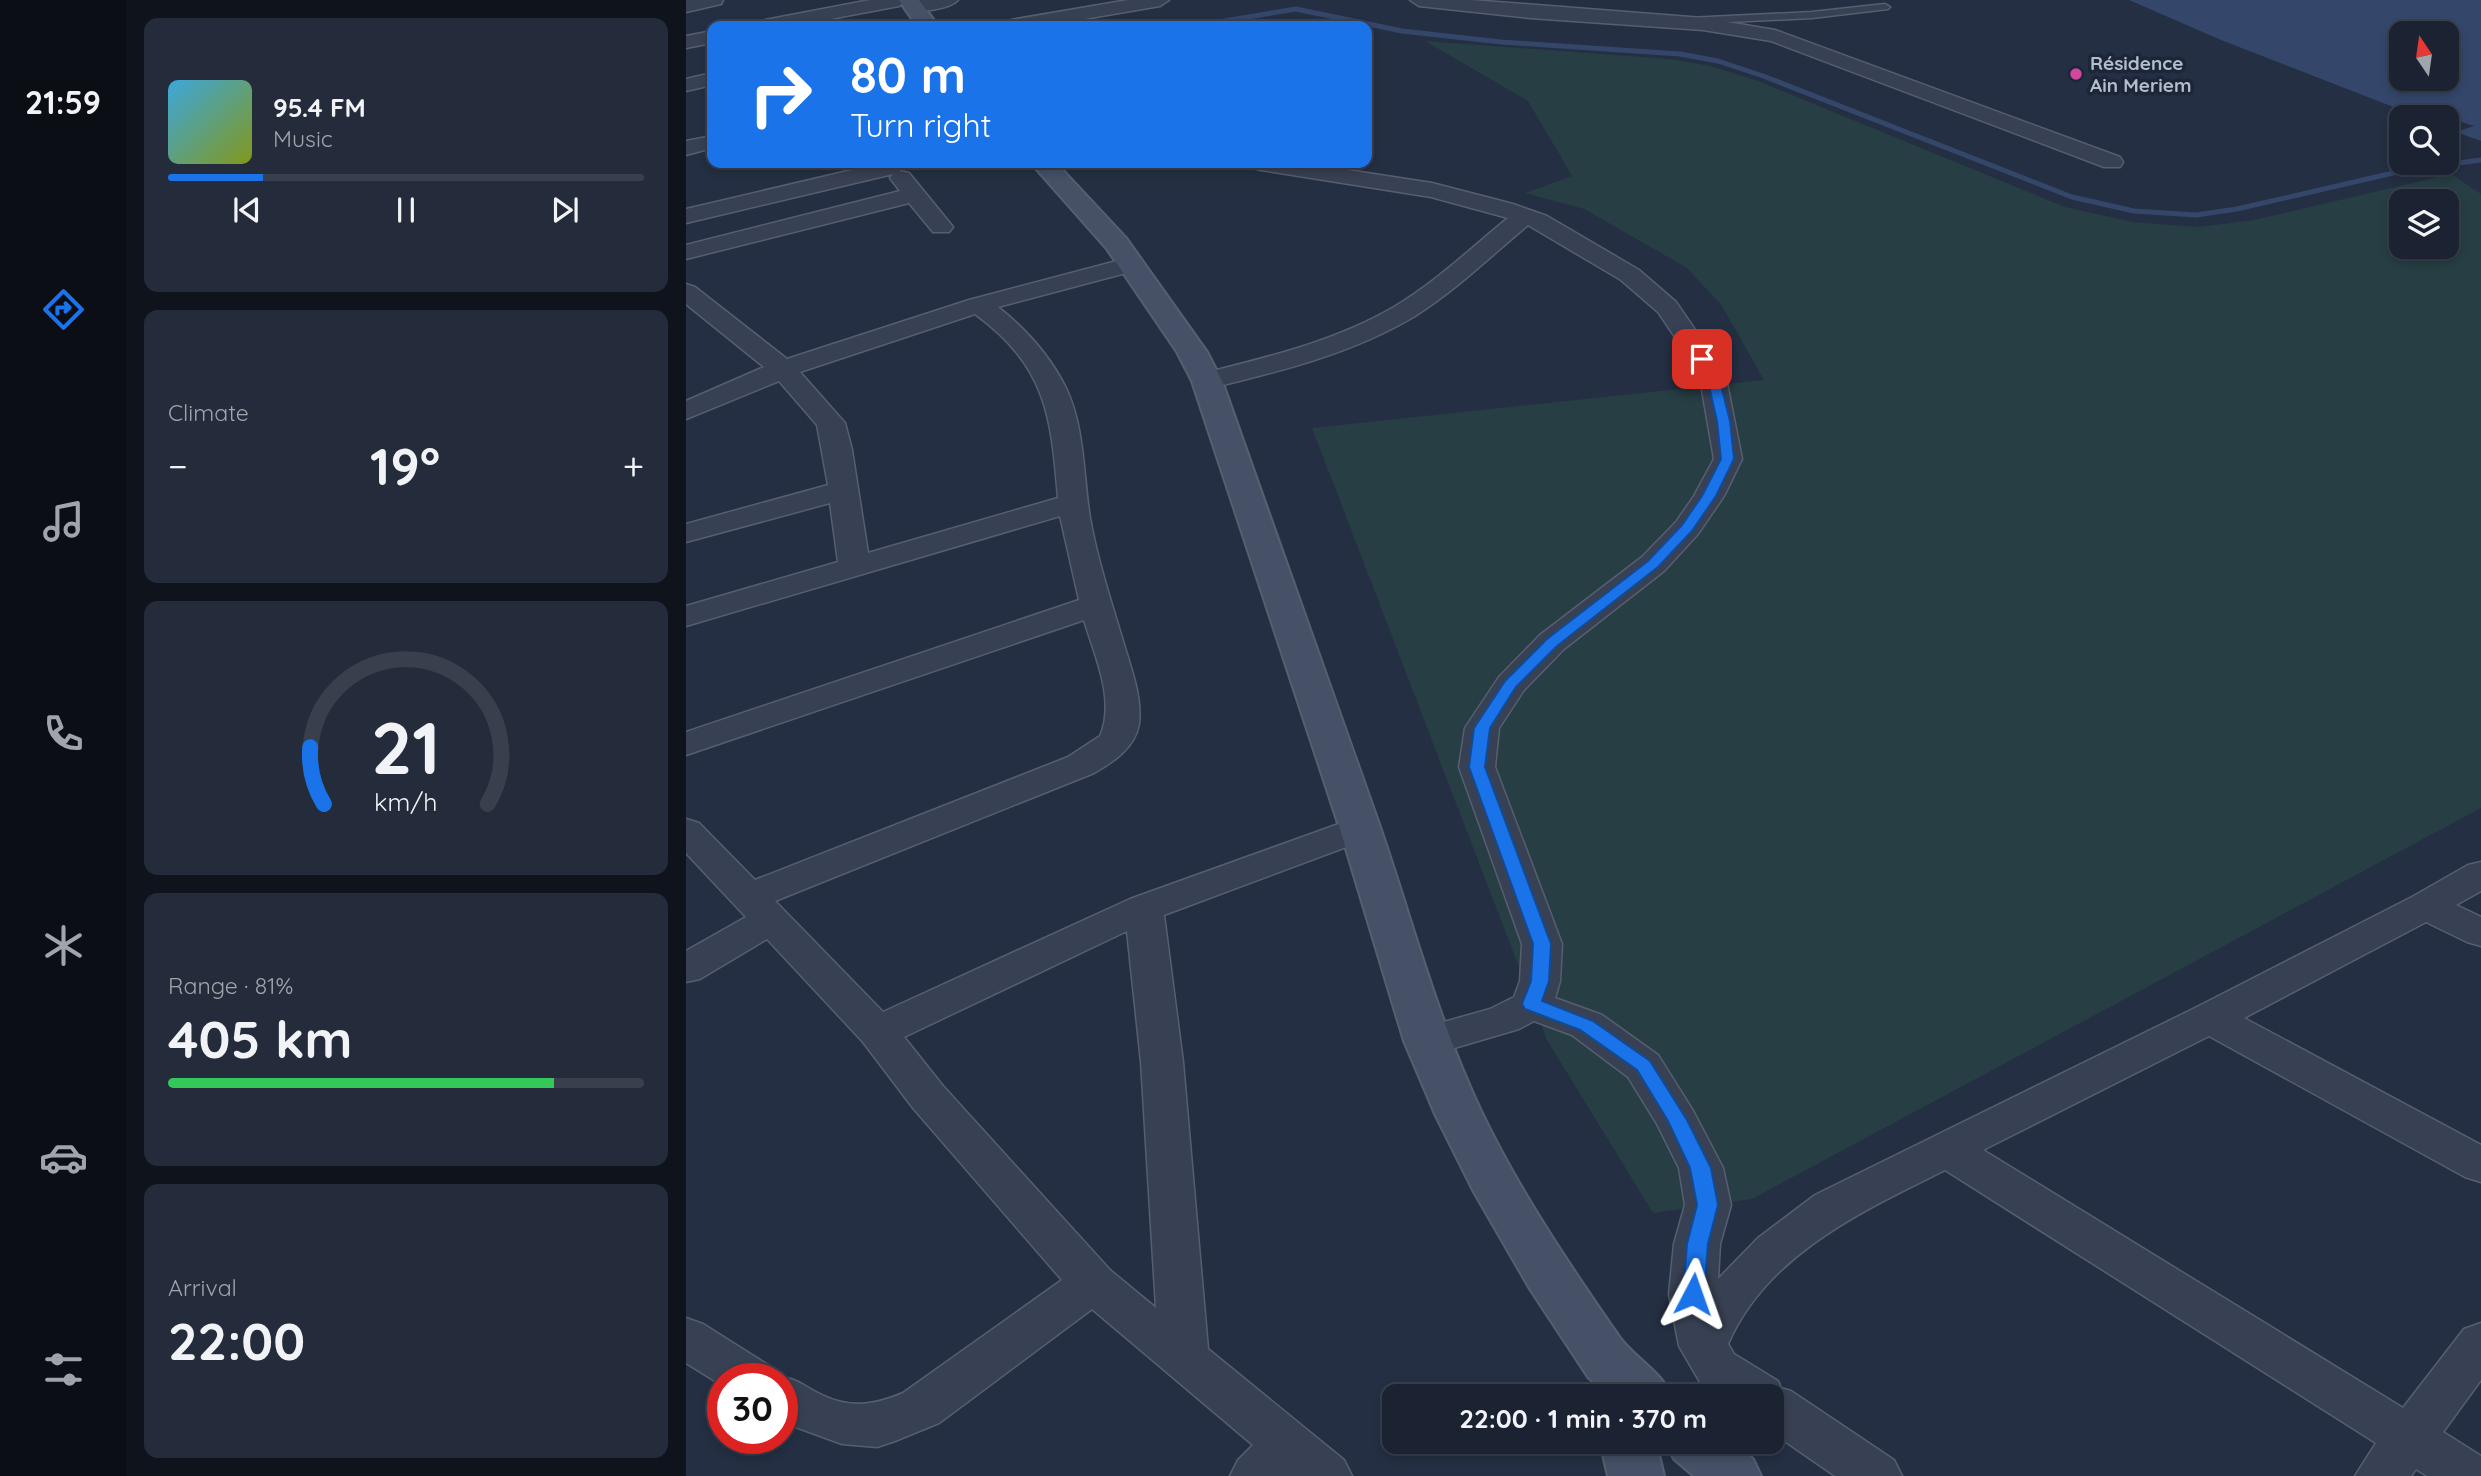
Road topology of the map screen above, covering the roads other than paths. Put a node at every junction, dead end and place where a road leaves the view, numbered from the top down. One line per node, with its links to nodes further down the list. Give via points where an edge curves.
1 (714, 0): 6 (street)
2 (949, 0): 5 (street)
3 (1160, 0): 10 (street)
4 (1419, 0): 11 (street)
5 (907, 2): 8 (street); 9 (main road)
6 (686, 6)
7 (1885, 7): 11 (lane, via 1819,16)
8 (807, 21)
9 (924, 21)
10 (1040, 21)
11 (1671, 22): 18 (street, via 1775,36)
12 (707, 38): 13 (street)
13 (686, 43)
14 (707, 80): 15 (street)
15 (686, 85)
16 (707, 143): 17 (street)
17 (686, 148)
18 (2112, 162)
19 (879, 168): 24 (street)
20 (893, 168): 23 (street)
21 (1048, 168): 28 (main road)
22 (1293, 168): 25 (street, via 1432,190)
23 (915, 194): 26 (street); 27 (street)
24 (686, 216)
25 (1525, 216): 32 (street, via 1404,311 1302,355); 49 (street, via 1630,275 1667,307 1712,373 1728,459 1687,528 1653,564 1552,642 1511,684 1482,728 1477,767 1542,944 1540,981)
26 (941, 227)
27 (686, 252)
28 (1132, 264): 30 (street); 32 (main road)
29 (686, 292): 31 (street)
30 (978, 305): 31 (street); 35 (street, via 1017,335 1050,383 1068,430)
31 (783, 369): 33 (street); 34 (street, via 831,423)
32 (1207, 381): 41 (main road)
33 (686, 411)
34 (843, 491): 36 (street); 37 (street)
35 (1073, 503): 37 (street); 38 (street)
36 (686, 533)
37 (854, 565): 39 (street)
38 (1096, 604): 40 (street); 45 (street, via 1121,688 1121,726 1108,749)
39 (686, 616)
40 (686, 744)
41 (1360, 829): 46 (street); 52 (main road)
42 (686, 831): 45 (street)
43 (2481, 874): 44 (street)
44 (2426, 906): 47 (street); 50 (street)
45 (761, 908): 48 (street); 51 (street)
46 (1144, 908): 51 (street); 59 (street, via 1162,1062)
47 (2481, 933)
48 (686, 969)
49 (1532, 1004): 52 (street, via 1504,1019); 58 (street, via 1587,1025 1643,1066 1677,1120 1700,1168 1708,1205 1697,1244 1693,1294)
50 (2210, 1018): 53 (street); 54 (street)
51 (878, 1032): 55 (street, via 928,1097)
52 (1427, 1041): 61 (main road, via 1499,1192)
53 (1945, 1148): 58 (street, via 1832,1207 1778,1246 1748,1275 1710,1327); 67 (street)
54 (2481, 1165)
55 (1093, 1283): 59 (street); 63 (street, via 921,1408 877,1426 842,1423)
56 (686, 1338): 60 (street)
57 (2481, 1343): 67 (street)
58 (1703, 1346): 62 (street, via 1717,1368)
59 (1184, 1358): 68 (street)
60 (726, 1363)
61 (1611, 1379)
62 (1741, 1384)
63 (798, 1407)
64 (1784, 1413): 72 (street)
65 (1631, 1454): 70 (main road)
66 (1708, 1454): 71 (main road)
67 (2395, 1457): 73 (street)
68 (1271, 1461): 69 (street)
69 (1326, 1476)
70 (1636, 1476)
71 (1733, 1476)
72 (1876, 1476)
73 (2470, 1476)

